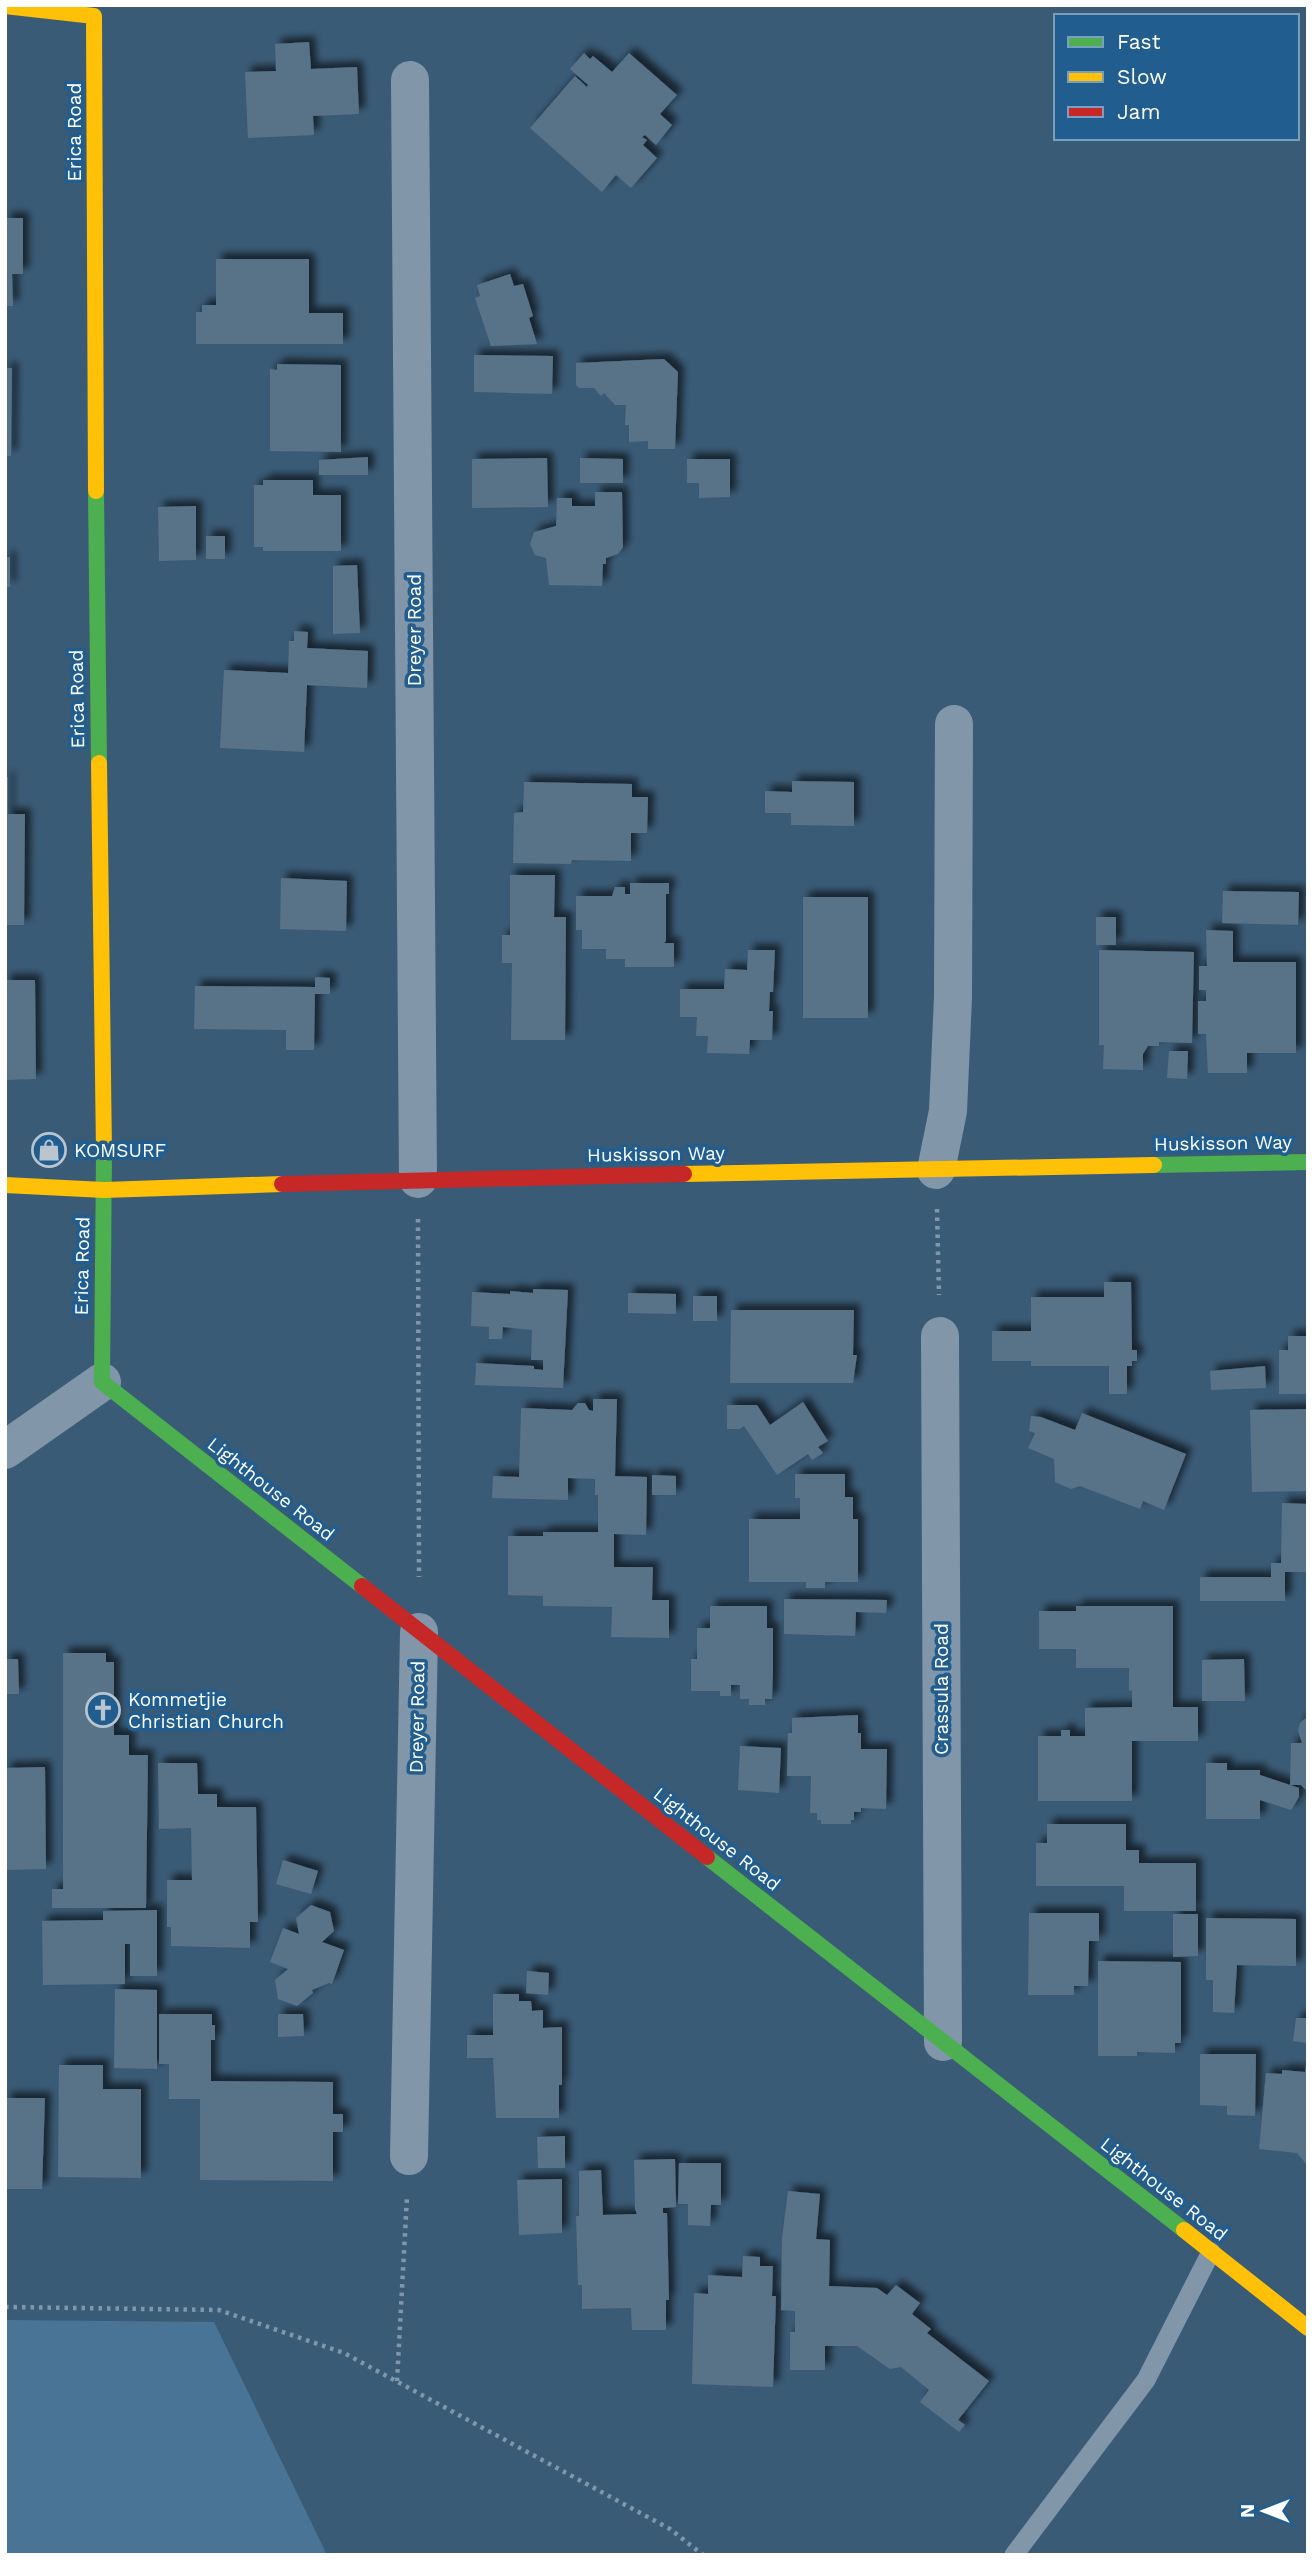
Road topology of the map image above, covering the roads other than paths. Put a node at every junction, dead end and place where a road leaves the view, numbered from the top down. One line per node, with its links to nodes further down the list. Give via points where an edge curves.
1 (5, 6): 8 (street, Erica Road, via 94,16)
2 (410, 80): 6 (street, Dreyer Road)
3 (954, 724): 5 (street, via 949,1098)
4 (1308, 1162): 5 (street, Huskisson Way)
5 (936, 1170): 6 (street, Huskisson Way)
6 (418, 1179): 8 (street, Huskisson Way)
7 (5, 1185): 8 (street, Huskisson Way)
8 (104, 1190): 10 (street, Erica Road)
9 (940, 1336): 13 (street, Crassula Road)
10 (102, 1382): 11 (street); 12 (street, Lighthouse Road)
11 (5, 1450)
12 (419, 1632): 13 (street, Lighthouse Road); 14 (street, Dreyer Road)
13 (943, 2042): 15 (street, Lighthouse Road)
14 (410, 2156)
15 (1211, 2252): 16 (street, Lighthouse Road); 17 (lane, via 1146,2380)
16 (1308, 2328)
17 (1013, 2555)

